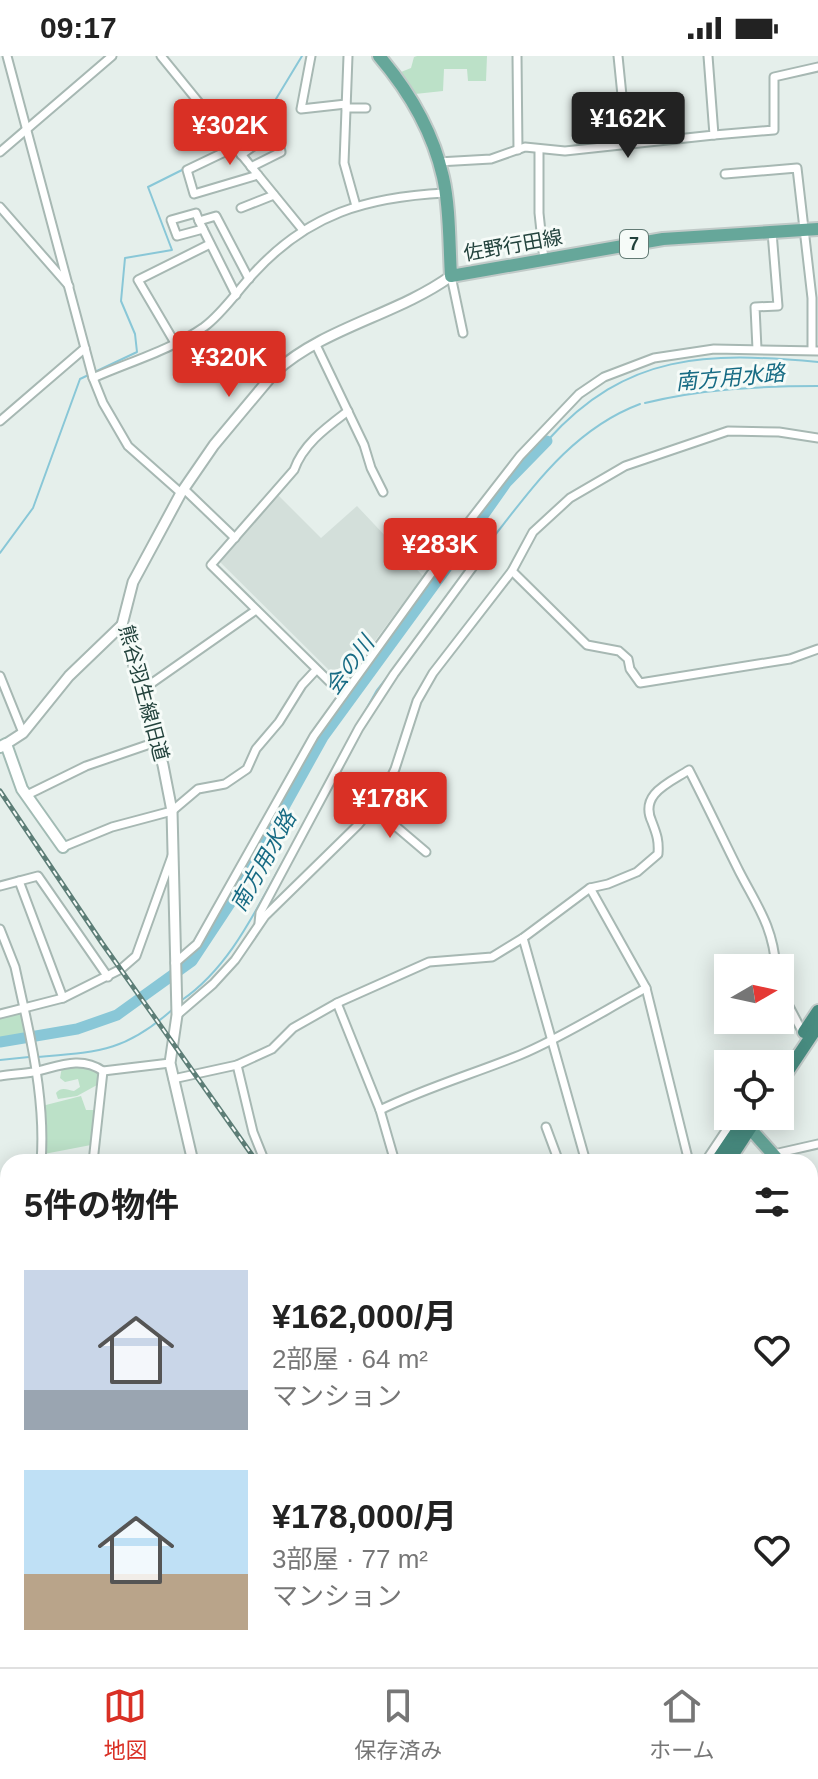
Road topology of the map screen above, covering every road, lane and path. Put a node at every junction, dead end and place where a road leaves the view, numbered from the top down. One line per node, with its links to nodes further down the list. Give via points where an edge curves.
1 (7, 56): 13 (street)
2 (112, 56): 13 (street)
3 (161, 56): 16 (street)
4 (311, 56): 11 (street, via 301,109)
5 (348, 56): 11 (street)
6 (379, 56): 21 (main road, 佐野行田線, via 400,81)
7 (517, 56): 18 (street)
8 (618, 56): 15 (street)
9 (708, 56): 14 (street)
10 (818, 67): 14 (street, via 774,77 774,130)
11 (346, 106): 12 (street); 27 (street, via 344,163)
12 (366, 108)
13 (26, 130): 19 (street); 38 (street)
14 (714, 135): 15 (street)
15 (627, 145): 17 (street)
16 (235, 147): 20 (street); 24 (street, via 187,170 194,194)
17 (539, 149): 18 (street); 35 (street)
18 (518, 150): 21 (street, via 491,159)
19 (0, 152)
20 (241, 155): 22 (street); 22 (street, via 277,129 281,152)
21 (438, 162): 25 (main road, 佐野行田線)
22 (251, 167): 24 (street)
23 (725, 174): 32 (street, via 797,168)
24 (258, 175): 26 (street)
25 (445, 193): 27 (street); 36 (main road, 佐野行田線)
26 (274, 195): 29 (street); 30 (street)
27 (356, 206): 30 (street)
28 (0, 207): 38 (street)
29 (241, 208)
30 (302, 229): 37 (street)
31 (818, 229): 32 (main road, 佐野行田線 / 7)
32 (804, 230): 33 (main road, 佐野行田線 / 7); 45 (street)
33 (772, 232): 35 (main road, 佐野行田線 / 7, via 663,239); 44 (street, via 778,306 755,307)
34 (210, 244): 37 (street, via 201,225 216,216); 39 (street); 41 (street, via 138,280)
35 (544, 260): 36 (main road, 佐野行田線 / 7)
36 (451, 276): 40 (street); 42 (street, 熊谷羽生線旧道)
37 (249, 279): 39 (street)
38 (70, 287): 43 (street)
39 (236, 295): 41 (street, via 204,326)
40 (463, 333)
41 (175, 343): 46 (street)
42 (316, 345): 47 (street); 50 (street, 熊谷羽生線旧道, via 275,372)
43 (85, 348): 46 (street); 48 (street)
44 (757, 349): 45 (street); 61 (street, via 654,358 604,377 579,394 520,456)
45 (815, 351)
46 (93, 378): 50 (street, via 128,446)
47 (348, 411): 51 (street); 52 (street, via 319,433)
48 (0, 421)
49 (818, 438): 54 (street, via 728,431 625,466 570,498 533,532)
50 (182, 491): 52 (street); 56 (street, 熊谷羽生線旧道, via 138,570)
51 (383, 492)
52 (235, 538): 55 (street, via 211,565)
53 (475, 564): 75 (street, via 359,728)
54 (512, 571): 57 (street, via 587,645 619,651 640,683 790,659); 67 (street, via 433,673 417,701 395,769)
55 (256, 610): 58 (street); 60 (street)
56 (122, 625): 60 (street, 熊谷羽生線旧道); 63 (street, via 69,676)
57 (818, 649)
58 (316, 670): 61 (street); 68 (street, via 256,749 247,769 225,784 198,789)
59 (0, 676): 62 (street)
60 (142, 690): 64 (street, 熊谷羽生線旧道)
61 (343, 695): 79 (street, via 314,736 197,944)
62 (4, 699): 63 (street)
63 (23, 733): 65 (street)
64 (156, 742): 66 (street, via 86,766); 68 (street, 熊谷羽生線旧道)
65 (3, 746): 66 (main road)
66 (27, 795): 69 (main road)
67 (373, 807): 70 (street); 75 (street)
68 (172, 811): 69 (street); 71 (street, 熊谷羽生線旧道)
69 (63, 847)
70 (426, 852)
71 (173, 854): 79 (street, 熊谷羽生線旧道); 80 (street, via 136,956)
72 (19, 881): 73 (street); 80 (street, via 38,876); 82 (street)
73 (0, 885)
74 (590, 888): 77 (street); 78 (street, via 637,872 658,854 660,840 648,801 689,770 764,914); 81 (street)
75 (259, 923): 87 (street, via 228,968)
76 (0, 929): 84 (street)
77 (523, 938): 83 (street, via 492,957 429,962); 91 (street)
78 (775, 954)
79 (175, 963): 87 (street, 熊谷羽生線旧道)
80 (108, 977): 82 (street)
81 (646, 988): 91 (street); 114 (street)
82 (63, 998): 84 (street)
83 (337, 1003): 95 (street, via 293,1028 272,1049); 100 (street)
84 (24, 1008): 86 (street); 96 (street)
85 (818, 1011): 90 (highway)
86 (0, 1014)
87 (177, 1015): 94 (street, 熊谷羽生線旧道)
88 (794, 1016): 90 (street)
89 (818, 1026): 93 (highway)
90 (803, 1033): 92 (highway)
91 (552, 1039): 100 (street); 113 (street)
92 (792, 1050)
93 (794, 1062)
94 (170, 1063): 97 (street); 99 (street, 熊谷羽生線旧道)
95 (237, 1065): 99 (street); 110 (street)
96 (35, 1071): 97 (street, via 68,1062 93,1064); 98 (street); 107 (street)
97 (103, 1071): 108 (street)
98 (0, 1076)
99 (173, 1079): 109 (street, 熊谷羽生線旧道)
100 (380, 1110): 111 (street)
101 (546, 1127): 112 (street)
102 (726, 1130): 115 (street)
103 (741, 1130): 116 (highway)
104 (743, 1130): 117 (highway)
105 (754, 1130): 118 (main road)
106 (818, 1144): 119 (street)
107 (41, 1154)
108 (94, 1154)
109 (191, 1154)
110 (262, 1154)
111 (393, 1154)
112 (556, 1154)
113 (584, 1154)
114 (687, 1154)
115 (710, 1154)
116 (722, 1154)
117 (732, 1154)
118 (774, 1154)
119 (789, 1154)

